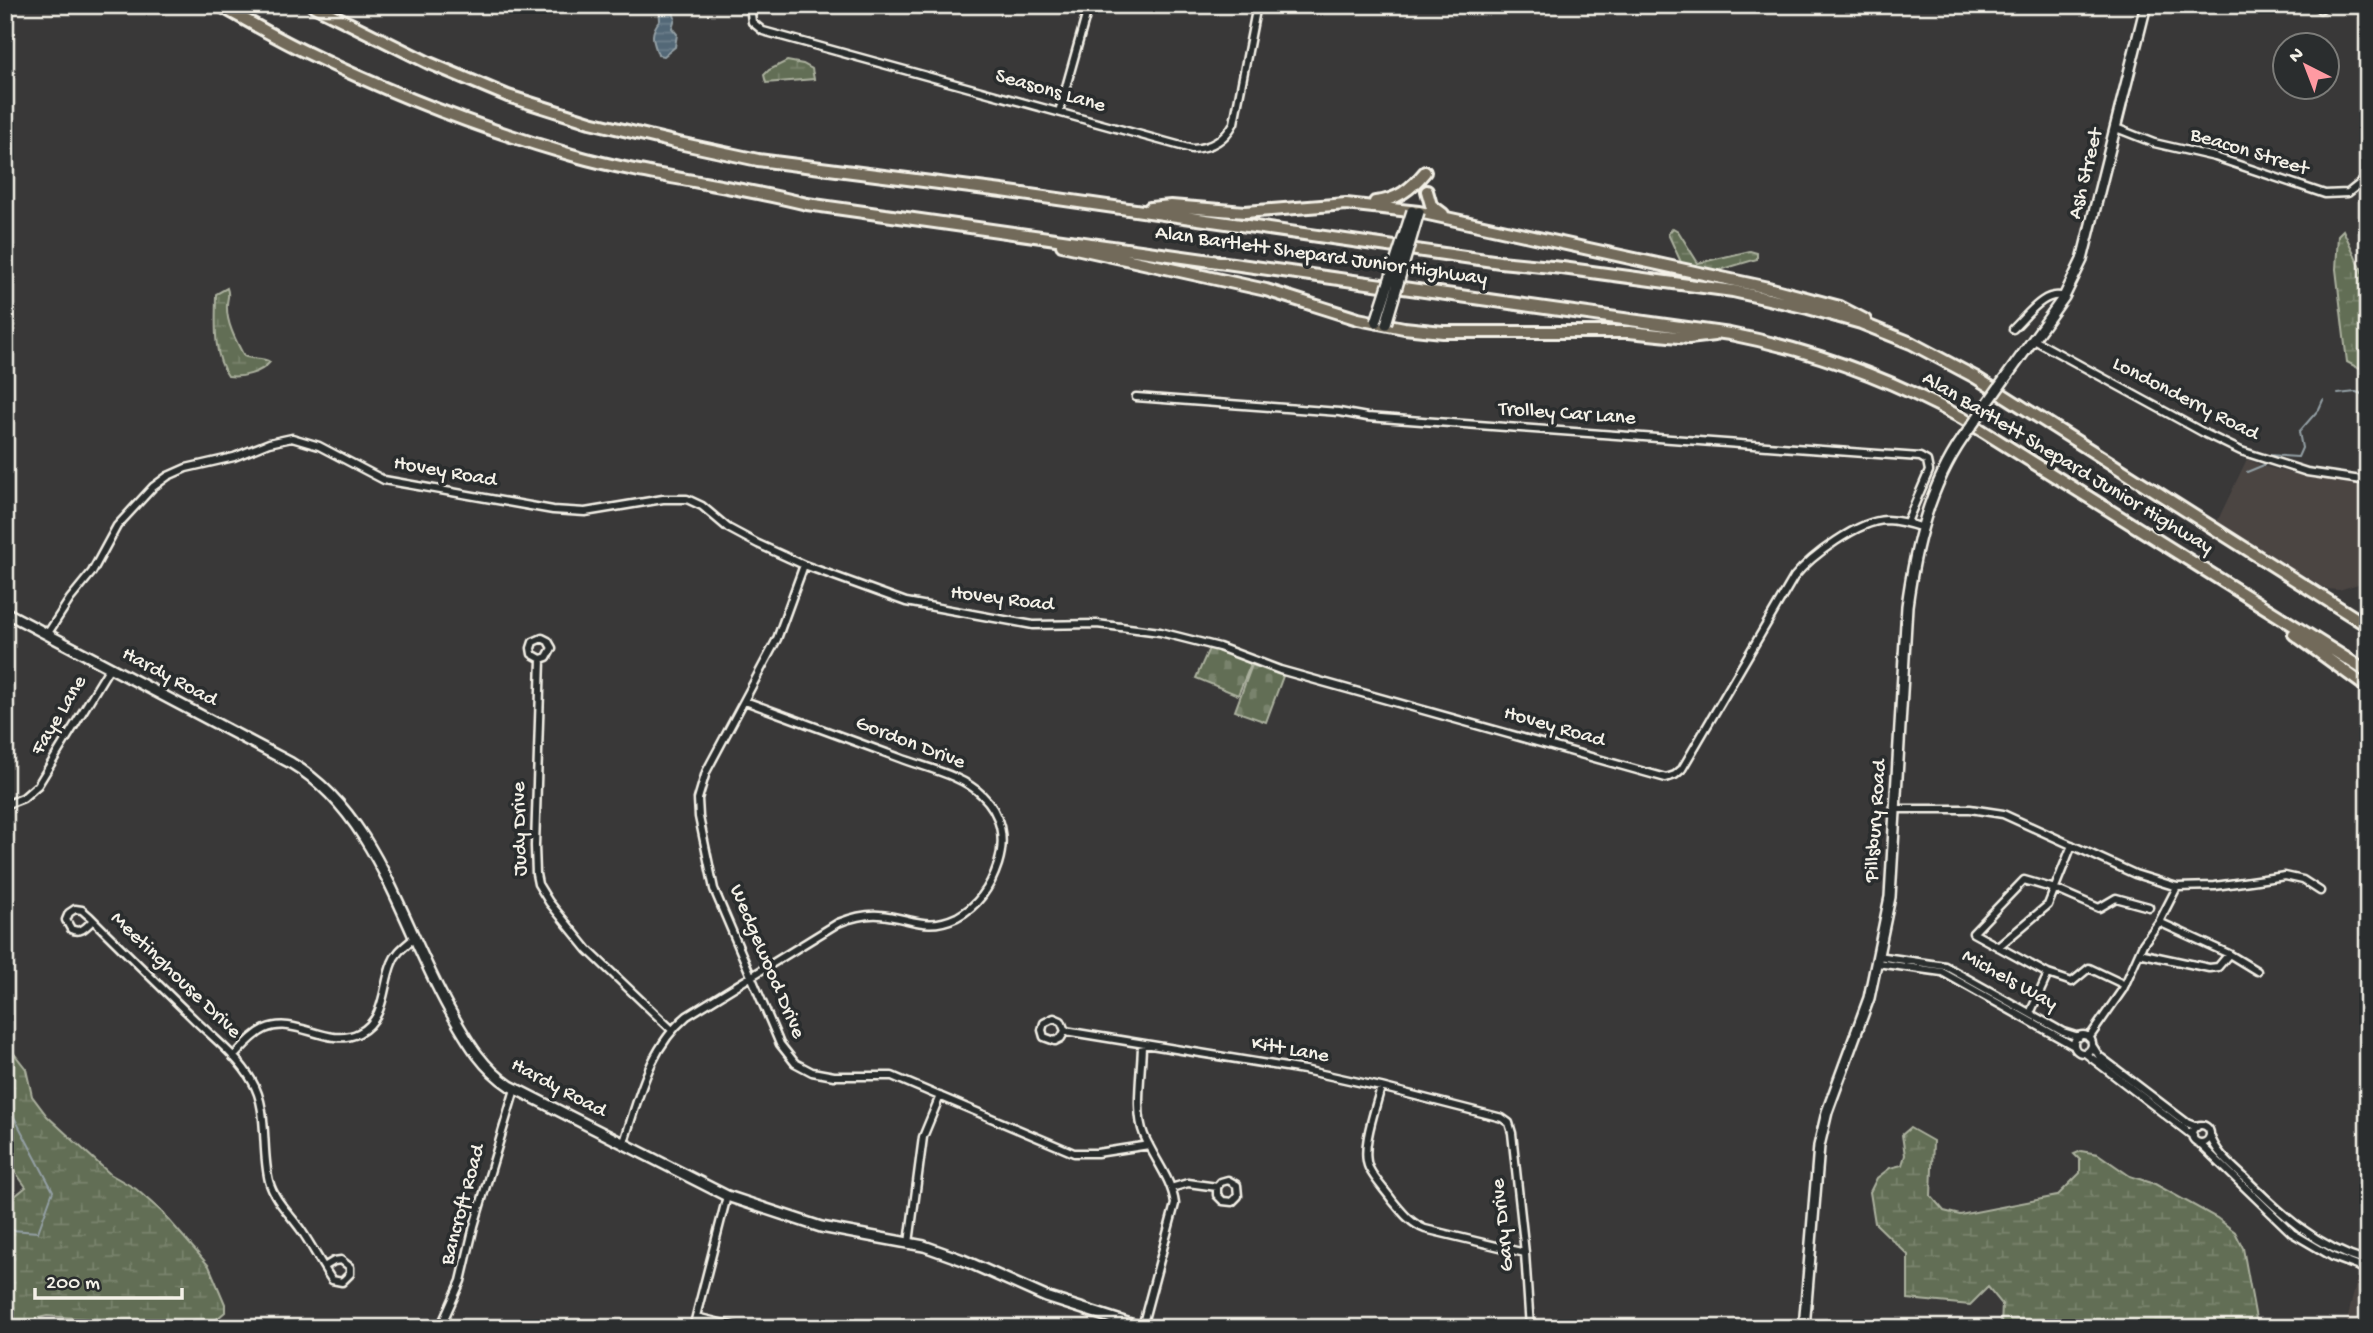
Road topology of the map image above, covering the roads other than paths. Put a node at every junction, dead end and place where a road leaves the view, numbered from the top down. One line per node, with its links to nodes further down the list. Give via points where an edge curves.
1 (219, 5): 16 (highway, Alan Bartlett Shepard Junior Highway, via 306,52 408,97 570,155 807,204)
2 (312, 5): 13 (highway, Alan Bartlett Shepard Junior Highway, via 484,87 590,122 758,160)
3 (750, 5): 7 (street, Seasons Lane, via 752,22 763,31)
4 (1089, 5): 7 (street)
5 (1257, 5): 7 (street, Seasons Lane, via 1236,118 1216,143 1197,149 1181,147)
6 (2147, 5): 8 (street, Ash Street)
7 (1059, 112)
8 (2116, 128): 10 (street, Beacon Street, via 2325,194 2348,192); 17 (street, Ash Street, via 2086,249)
9 (1425, 172): 12 (highway, via 1395,198)
10 (2368, 177)
11 (1427, 191): 15 (highway, via 1431,205)
12 (1359, 204): 13 (highway, via 1245,212 1171,206); 14 (highway)
13 (1136, 210): 20 (highway, Alan Bartlett Shepard Junior Highway, via 1733,291 1808,308)
14 (1415, 211): 15 (highway); 18 (street, bridge)
15 (1452, 218): 20 (highway, via 1802,296 1840,307)
16 (1046, 238): 18 (highway, via 1067,248 1266,290); 21 (highway, Alan Bartlett Shepard Junior Highway)
17 (2064, 297): 19 (street, via 2047,298); 22 (street, Ash Street)
18 (1381, 323): 21 (highway, via 1443,332 1629,332 1689,338)
19 (2013, 329)
20 (1884, 333): 30 (highway, Alan Bartlett Shepard Junior Highway, via 1975,377)
21 (1730, 334): 28 (highway, Alan Bartlett Shepard Junior Highway, via 1849,366 1931,401)
22 (2034, 340): 24 (street, Londonderry Road, via 2241,451 2307,471); 26 (street, Pillsbury Road, bridge, via 1942,472)
23 (1136, 397): 25 (street, Trolley Car Lane, via 1920,457 1927,461 1929,471)
24 (2368, 481)
25 (1906, 523): 26 (street, Hovey Road); 27 (street, Hovey Road, via 1871,523 1801,569 1682,769 1666,778 1280,670 1181,636 1109,625 1032,625 955,612 892,597)
26 (1923, 528): 38 (street, Pillsbury Road, via 1907,606)
27 (804, 565): 31 (street, Hovey Road, via 738,534 687,499 585,512 553,510 384,480 319,446 292,438 186,468 153,486 120,522 92,572); 36 (street, Wedgewood Drive, via 778,639)
28 (2233, 588): 34 (highway, Alan Bartlett Shepard Junior Highway); 35 (highway)
29 (5, 612): 31 (street, Hardy Road)
30 (2368, 626)
31 (48, 633): 33 (street, Hardy Road)
32 (541, 659): 56 (street, Judy Drive, via 535,846 538,884 588,950)
33 (110, 667): 37 (street, Faye Lane, via 38,785); 46 (street, Hardy Road, via 291,763 323,786 374,856)
34 (2368, 672)
35 (2368, 688)
36 (745, 701): 53 (street, Wedgewood Drive, via 706,772 698,808 714,889); 53 (street, Gordon Drive, via 972,787 995,811 1002,844 988,887 974,905 955,918 927,924 876,915 854,917 827,928)
37 (5, 805)
38 (1895, 809): 39 (street, via 2003,814); 50 (street, Pillsbury Road, via 1889,897)
39 (2072, 845): 40 (street); 41 (street)
40 (2177, 887): 42 (street, via 2285,876); 45 (street)
41 (2054, 889): 43 (street, via 2099,908 2116,898); 47 (street, via 2048,905); 47 (street, via 2024,880 1973,933)
42 (2320, 891)
43 (2149, 907)
44 (93, 920): 63 (street, Meetinghouse Drive)
45 (2159, 922): 48 (street); 49 (street)
46 (413, 939): 63 (street, via 392,962 382,1005 367,1028 341,1038 274,1026 257,1034); 65 (street, Hardy Road, via 477,1055)
47 (1998, 947): 52 (street)
48 (2139, 953): 49 (street, via 2209,968 2218,967); 54 (street)
49 (2229, 954): 51 (street)
50 (1878, 959): 58 (street, Michels Way, via 1945,965); 61 (street, Michels Way, via 1942,972); 88 (street, Pillsbury Road, via 1819,1146)
51 (2257, 971)
52 (2048, 974): 54 (street, via 2072,982 2090,968); 55 (street)
53 (752, 976): 56 (street, Gordon Drive); 66 (street, Wedgewood Drive, via 780,1044 803,1068 823,1075 892,1076)
54 (2125, 985): 59 (street)
55 (2032, 1009)
56 (672, 1030): 71 (street, Gordon Drive, via 653,1058)
57 (1065, 1031): 60 (street, Kitt Lane)
58 (2079, 1037): 59 (street); 61 (street)
59 (2090, 1041): 62 (street); 68 (street, via 2103,1059)
60 (1142, 1044): 64 (street, Kitt Lane); 73 (street, via 1140,1114)
61 (2074, 1046): 62 (street)
62 (2085, 1053): 70 (street)
63 (233, 1057): 80 (street, Meetinghouse Drive, via 256,1089 274,1195)
64 (1381, 1087): 67 (street, Kitt Lane); 78 (street, via 1367,1163 1403,1213 1425,1229)
65 (515, 1089): 71 (street, Hardy Road); 83 (street, Bancroft Road, via 463,1276)
66 (940, 1096): 73 (street, Wedgewood Drive, via 1074,1153); 77 (street, via 922,1137)
67 (1505, 1120): 78 (street, Gary Drive, via 1512,1133)
68 (2197, 1127): 69 (street, via 2205,1127); 70 (street)
69 (2210, 1135): 72 (street); 79 (street, via 2219,1152 2290,1222 2327,1246)
70 (2193, 1136): 72 (street)
71 (624, 1142): 76 (street, Hardy Road)
72 (2199, 1143): 81 (street, via 2292,1233 2320,1251)
73 (1149, 1145): 75 (street)
74 (1217, 1187): 75 (street, via 1188,1183)
75 (1171, 1188): 86 (street, via 1174,1210)
76 (727, 1195): 77 (street, Hardy Road, via 821,1227); 82 (street)
77 (909, 1243): 86 (street, Hardy Road, via 963,1260 1046,1297)
78 (1525, 1253): 87 (street, Gary Drive)
79 (2368, 1262)
80 (324, 1267)
81 (2368, 1270)
82 (696, 1317): 84 (street); 85 (street)
83 (440, 1328)
84 (693, 1328)
85 (741, 1328)
86 (1143, 1328)
87 (1530, 1328)
88 (1804, 1328)

